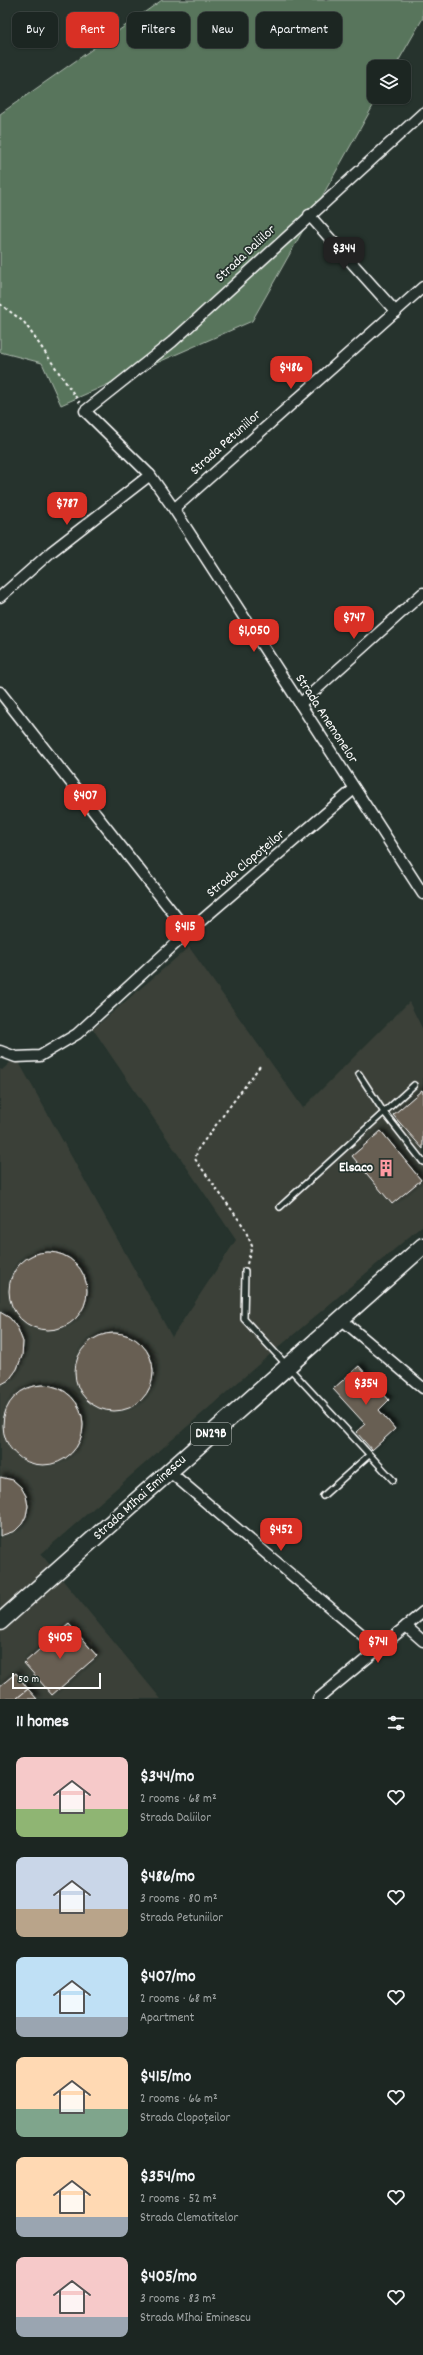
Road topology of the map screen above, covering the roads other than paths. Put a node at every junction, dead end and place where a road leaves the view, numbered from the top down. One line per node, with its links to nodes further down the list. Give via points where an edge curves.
1 (423, 113): 2 (street, Strada Daliilor)
2 (309, 215): 4 (street); 5 (street, Strada Daliilor, via 172,342)
3 (423, 287): 4 (street, Strada Petuniilor)
4 (396, 312): 7 (street, Strada Petuniilor)
5 (85, 411): 6 (street, Strada Anemonelor)
6 (150, 475): 7 (street, Strada Anemonelor); 9 (street, via 51,552)
7 (174, 509): 11 (street, Strada Anemonelor)
8 (423, 593): 11 (street)
9 (0, 597)
10 (0, 692): 14 (street)
11 (300, 704): 12 (street, Strada Anemonelor)
12 (354, 789): 13 (street, Strada Anemonelor); 14 (street, Strada Clopoțeilor)
13 (423, 894)
14 (188, 932): 15 (street, Strada Clopoțeilor, via 77,1034 40,1056 16,1057)
15 (0, 1051)
16 (359, 1074): 18 (lane)
17 (414, 1085): 18 (lane)
18 (383, 1111): 19 (lane); 20 (lane)
19 (423, 1162)
20 (280, 1207)
21 (423, 1246): 23 (main road, Strada MIhai Eminescu / DN29B)
22 (245, 1271): 24 (lane, via 244,1319)
23 (341, 1319): 24 (main road, Strada MIhai Eminescu / DN29B); 25 (street)
24 (287, 1366): 26 (lane); 27 (main road, Strada MIhai Eminescu / DN29B)
25 (423, 1388)
26 (369, 1454): 28 (lane); 29 (lane)
27 (170, 1472): 31 (main road, Strada MIhai Eminescu / DN29B); 34 (street)
28 (393, 1480)
29 (323, 1496)
30 (423, 1612): 32 (street)
31 (0, 1622)
32 (406, 1626): 33 (street); 34 (street)
33 (423, 1641)
34 (379, 1649): 35 (street)
35 (318, 1699)

